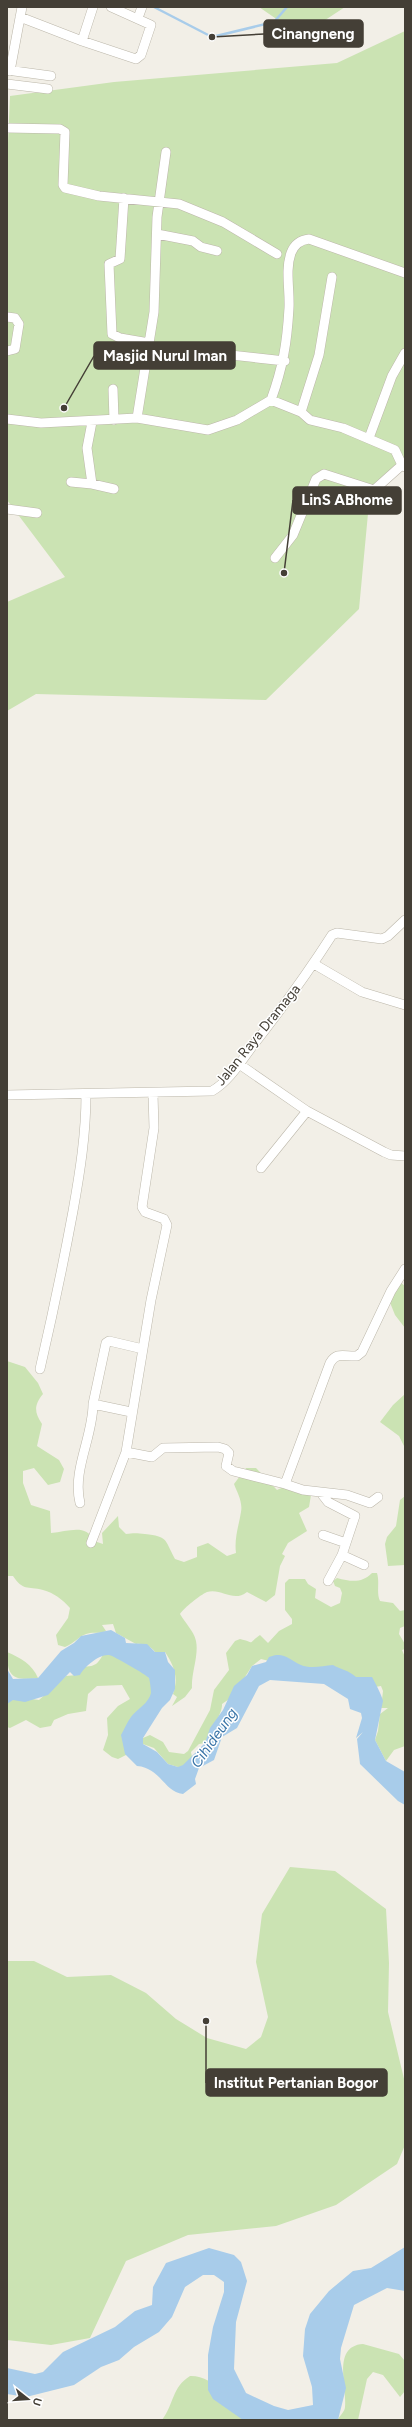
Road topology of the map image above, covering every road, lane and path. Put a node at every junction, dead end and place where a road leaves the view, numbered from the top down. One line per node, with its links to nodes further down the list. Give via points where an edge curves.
1 (22, 7): 5 (street)
2 (93, 7): 7 (street)
3 (111, 7): 6 (street)
4 (142, 8): 6 (street)
5 (20, 17): 7 (street); 8 (street)
6 (138, 18): 7 (street, via 151,25 141,55 136,59)
7 (82, 42)
8 (8, 70): 9 (street)
9 (51, 76)
10 (7, 84): 11 (street)
11 (48, 89)
12 (7, 128): 14 (street, via 60,129 65,132 66,137 63,185 65,188 99,196)
13 (166, 152): 15 (street)
14 (124, 198): 15 (street); 22 (street, via 120,259 110,264 110,325 114,336)
15 (159, 201): 16 (street); 18 (street, via 179,204 222,222)
16 (157, 234): 17 (street, via 193,241 201,247); 22 (street, via 154,312)
17 (217, 251)
18 (277, 254)
19 (405, 273): 25 (street, via 309,239 303,239 296,244 289,266 290,307)
20 (332, 277): 28 (street, via 319,355)
21 (11, 317): 23 (street, via 19,324 15,349)
22 (149, 344): 25 (street); 29 (street)
23 (7, 351)
24 (405, 353): 33 (street, via 392,376)
25 (285, 360): 27 (street)
26 (113, 389): 31 (street)
27 (271, 400): 28 (street); 29 (street, via 237,420 208,430)
28 (300, 412): 33 (street, via 310,420)
29 (137, 418): 31 (street)
30 (7, 419): 32 (street, via 41,423)
31 (114, 420): 32 (street)
32 (92, 422): 36 (street, via 88,448)
33 (369, 438): 34 (street, via 395,450)
34 (403, 466): 40 (street, via 374,490 324,474 316,480 293,535)
35 (71, 482): 36 (street)
36 (92, 484): 37 (street)
37 (114, 488)
38 (7, 509): 39 (street)
39 (38, 513)
40 (275, 558)
41 (405, 920): 42 (street, Jalan Raya Dramaga, via 382,939 337,933 332,935)
42 (314, 964): 43 (street, via 362,992); 44 (street, Jalan Raya Dramaga)
43 (405, 1005)
44 (239, 1064): 46 (street, Jalan Raya Dramaga, via 222,1084 212,1091); 48 (street)
45 (86, 1094): 46 (street, Jalan Raya Dramaga); 47 (street, Jalan Raya Dramaga); 53 (street, via 86,1124 81,1164 60,1282)
46 (153, 1094): 52 (street, via 154,1128 142,1207 145,1212 164,1219 166,1225 150,1300)
47 (7, 1095)
48 (307, 1111): 49 (street, via 391,1155); 50 (street)
49 (405, 1156)
50 (261, 1168)
51 (405, 1269): 57 (street, via 391,1291 362,1352 356,1356 339,1354 330,1362)
52 (143, 1350): 54 (street, via 109,1341 106,1343); 55 (street)
53 (40, 1369)
54 (93, 1404): 55 (street); 60 (street, via 92,1428 81,1465 78,1496)
55 (131, 1412): 56 (street)
56 (126, 1452): 57 (street, via 152,1457 164,1448 218,1447 229,1453 226,1466 233,1471); 63 (street)
57 (285, 1484): 58 (street)
58 (321, 1493): 59 (street, via 347,1495 370,1504); 62 (street, via 328,1502 355,1516)
59 (378, 1497)
60 (80, 1503)
61 (323, 1535): 62 (street)
62 (346, 1542): 64 (street)
63 (91, 1543)
64 (342, 1555): 65 (street); 66 (street)
65 (364, 1565)
66 (328, 1581)

